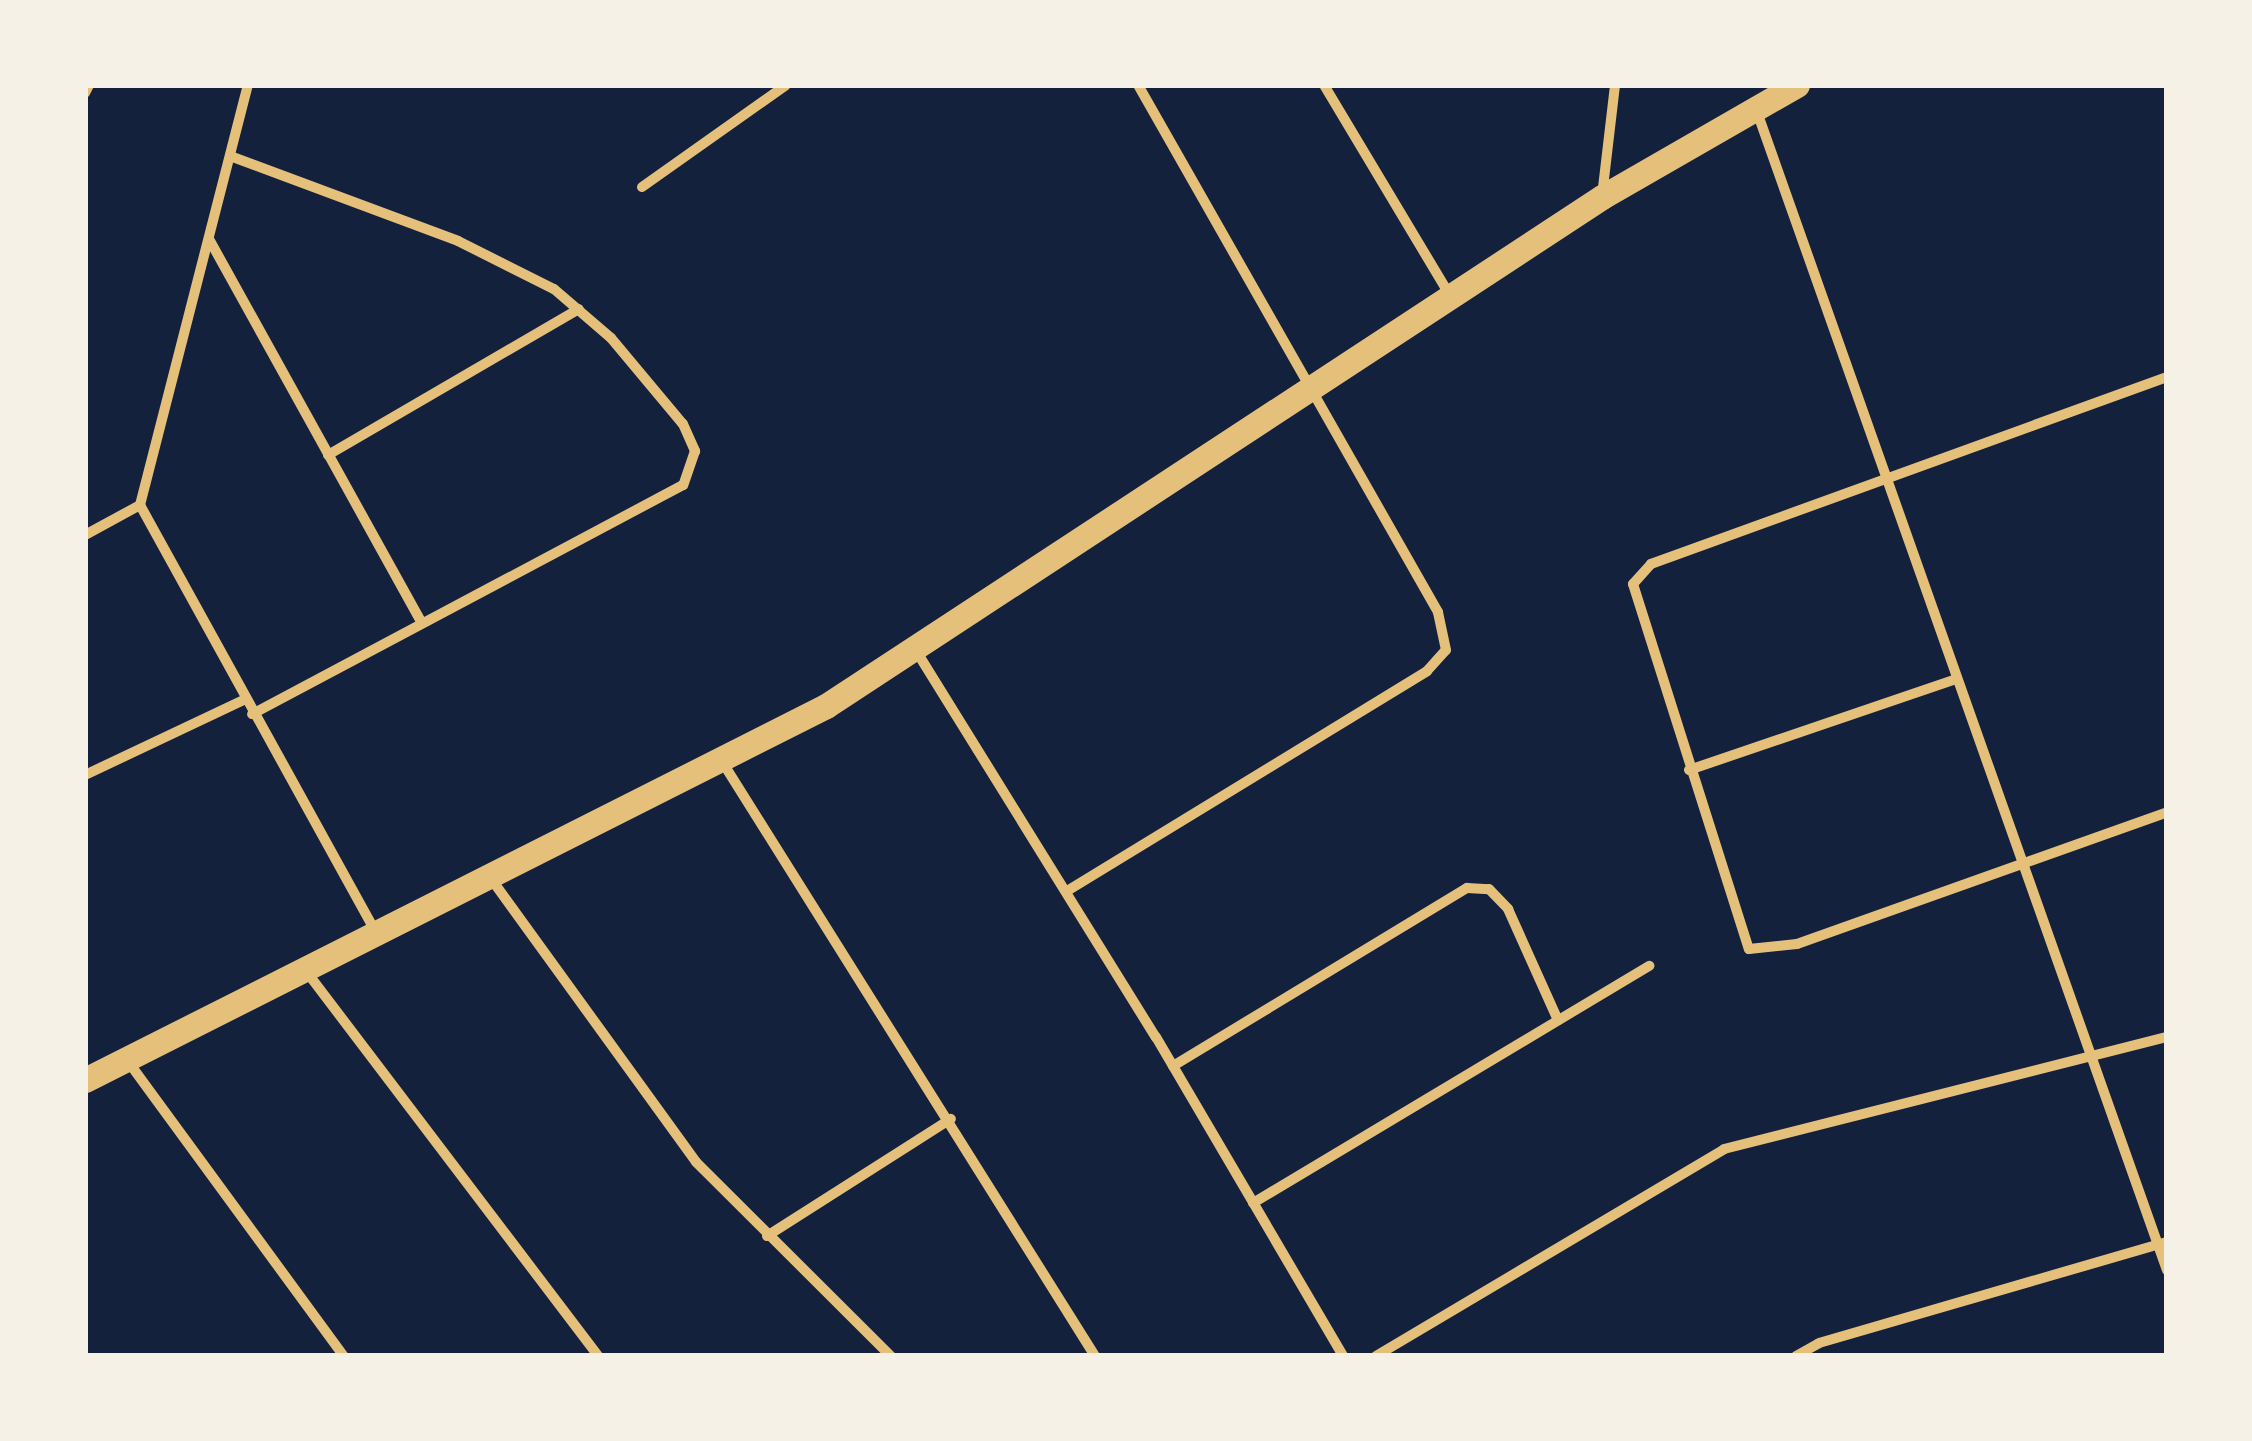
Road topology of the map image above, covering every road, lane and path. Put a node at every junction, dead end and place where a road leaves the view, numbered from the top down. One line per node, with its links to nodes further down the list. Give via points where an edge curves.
1 (90, 85): 8 (street)
2 (248, 85): 10 (street)
3 (786, 85): 11 (street)
4 (1138, 85): 17 (street)
5 (1324, 85): 14 (street)
6 (1614, 85): 12 (street)
7 (1797, 85): 9 (main road)
8 (85, 93)
9 (1756, 108): 12 (main road); 19 (street)
10 (230, 156): 13 (street); 15 (street, via 458,241 519,268)
11 (642, 188)
12 (1602, 196): 14 (main road)
13 (209, 238): 18 (street); 20 (street)
14 (1449, 295): 17 (main road)
15 (579, 309): 18 (street); 22 (street, via 684,424 695,451 691,475)
16 (2167, 378): 19 (street)
17 (1312, 392): 23 (main road); 33 (street, via 1438,612 1446,650 1427,671)
18 (328, 455): 22 (street)
19 (1884, 478): 24 (street); 28 (street, via 1637,572 1636,604)
20 (140, 504): 21 (street); 25 (street)
21 (85, 535)
22 (422, 624): 26 (street)
23 (914, 648): 27 (main road); 33 (street)
24 (1956, 679): 28 (street); 31 (street)
25 (244, 700): 26 (street); 29 (street)
26 (252, 714): 34 (street)
27 (724, 763): 32 (main road); 43 (street)
28 (1689, 770): 31 (street, via 1742,938 1760,953)
29 (85, 776)
30 (2167, 812): 31 (street)
31 (2023, 865): 39 (street)
32 (492, 880): 34 (main road); 45 (street, via 645,1097)
33 (1067, 891): 41 (street)
34 (378, 936): 36 (main road)
35 (1649, 966): 37 (street)
36 (306, 971): 40 (main road); 49 (street)
37 (1558, 1020): 41 (street, via 1508,909 1489,889 1467,888); 44 (street)
38 (2167, 1036): 39 (street)
39 (2092, 1057): 46 (street); 53 (street, via 1724,1149)
40 (126, 1060): 42 (main road); 48 (street)
41 (1174, 1066): 44 (street)
42 (85, 1080)
43 (951, 1119): 45 (street); 51 (street)
44 (1253, 1203): 52 (street)
45 (768, 1236): 50 (street)
46 (2163, 1244): 47 (street); 54 (street, via 1819,1343)
47 (2167, 1270)
48 (344, 1356)
49 (598, 1356)
50 (891, 1356)
51 (1096, 1356)
52 (1343, 1356)
53 (1376, 1356)
54 (1796, 1356)

